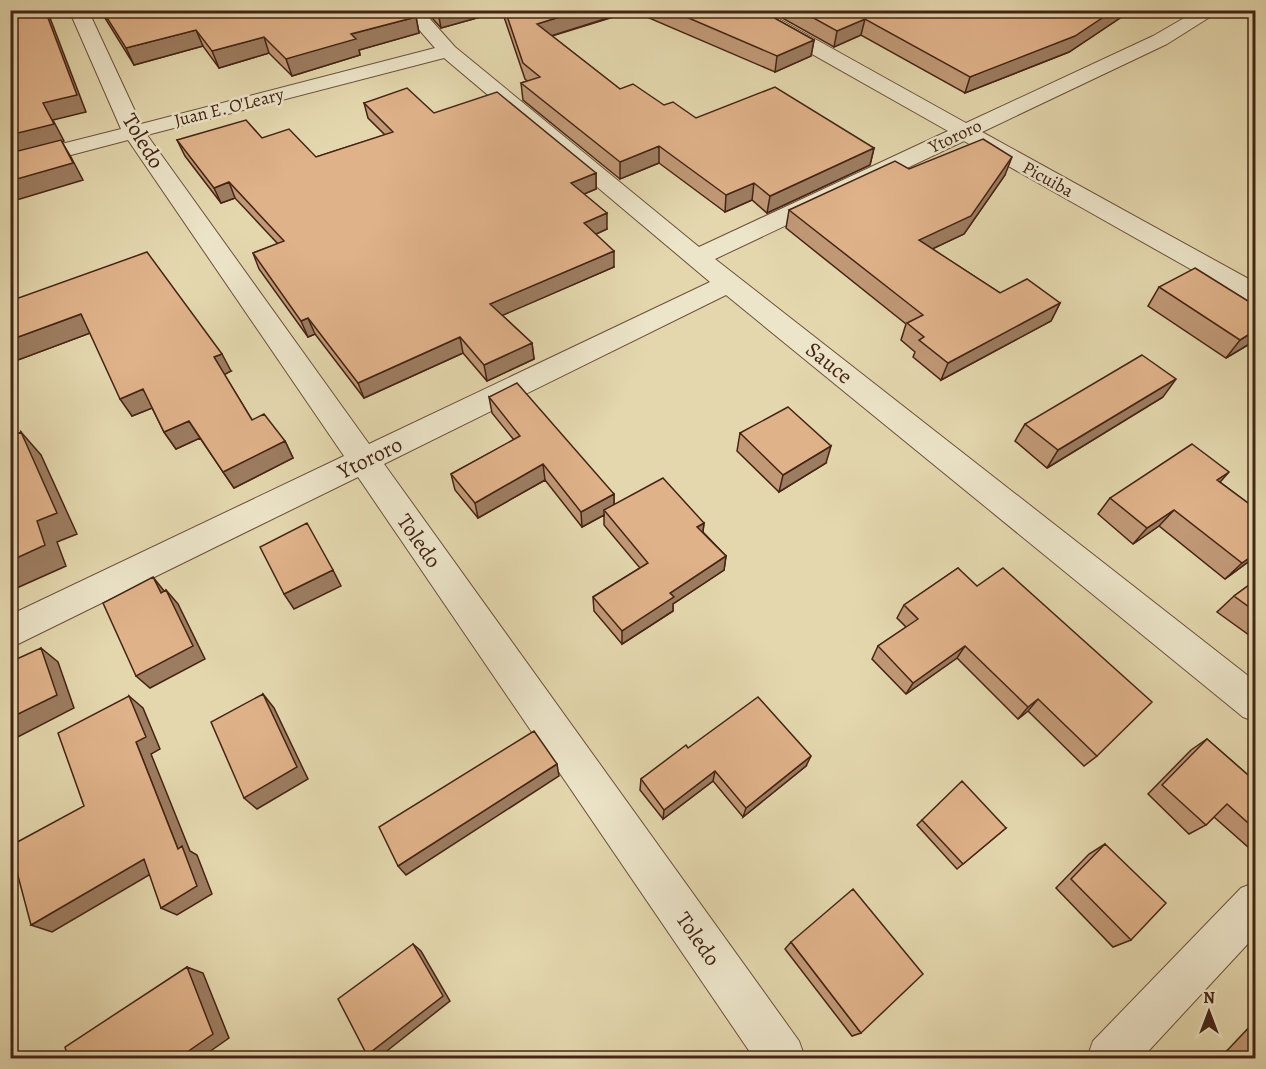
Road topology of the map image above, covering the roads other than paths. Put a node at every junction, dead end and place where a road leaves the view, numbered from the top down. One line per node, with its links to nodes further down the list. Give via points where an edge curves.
1 (78, 10): 6 (street, Toledo)
2 (411, 10): 5 (street, Sauce)
3 (748, 10): 7 (street, Picuiba)
4 (1212, 10): 7 (street, Ytororo, via 1160,40)
5 (448, 51): 6 (street, Juan E. O'Leary); 9 (street, Sauce)
6 (133, 131): 8 (street, Juan E. O'Leary); 12 (street, Toledo)
7 (963, 132): 9 (street, Ytororo); 11 (street, Picuiba)
8 (10, 164)
9 (698, 258): 10 (street, Sauce)
10 (729, 283): 12 (street, Ytororo); 14 (street, Sauce)
11 (1256, 295)
12 (363, 461): 13 (street, Ytororo); 16 (street, Toledo)
13 (10, 632)
14 (1256, 705)
15 (1256, 903): 17 (street)
16 (782, 1059)
17 (1110, 1059)

